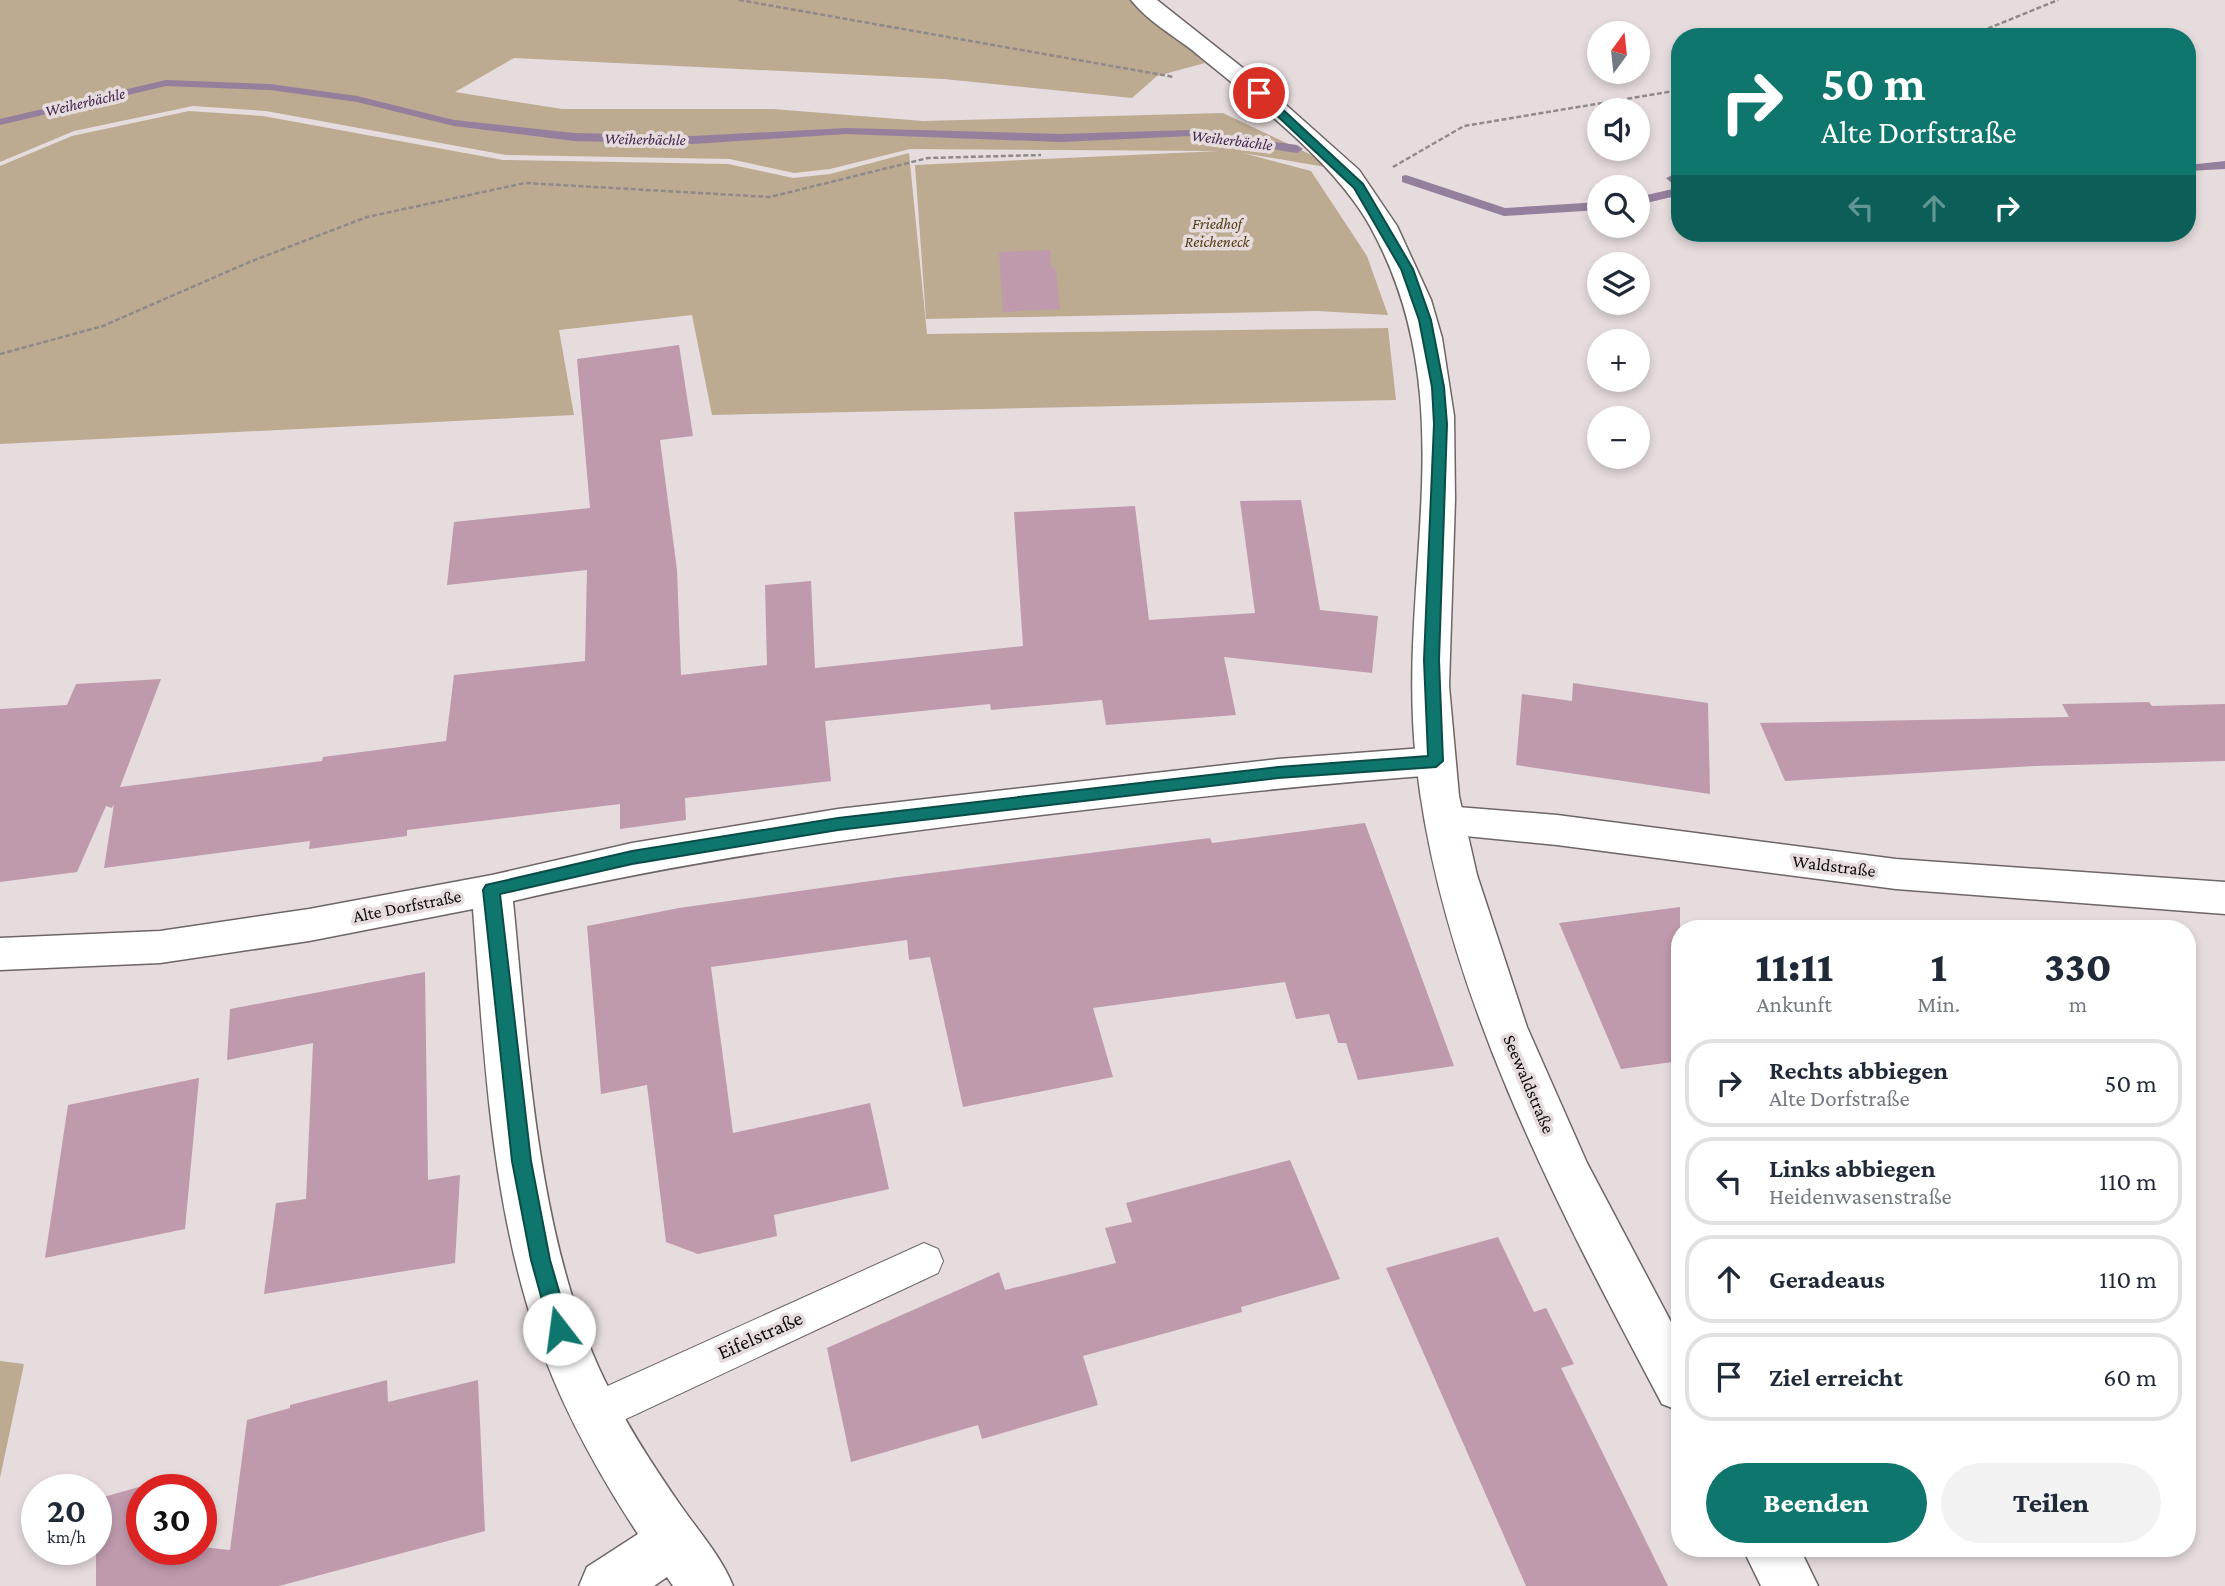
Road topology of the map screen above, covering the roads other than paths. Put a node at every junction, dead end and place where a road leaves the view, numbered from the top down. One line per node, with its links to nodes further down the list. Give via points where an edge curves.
1 (1143, 0): 2 (street, Seewaldstraße, via 1241,78 1359,186 1407,269 1427,331 1441,424 1431,660)
2 (1436, 761): 3 (street, Seewaldstraße); 4 (street, Alte Dorfstraße, via 1264,774 838,824 632,858)
3 (1445, 820): 5 (street, Waldstraße, via 1896,874); 8 (street, Seewaldstraße, via 1475,944 1519,1064 1592,1221)
4 (492, 890): 6 (street, Alte Dorfstraße, via 309,925 160,947); 9 (street, via 508,1063 541,1260 559,1329)
5 (2225, 898)
6 (0, 954)
7 (924, 1261): 9 (lane, Eifelstraße)
8 (1671, 1370)
9 (596, 1412): 10 (street)
10 (674, 1542): 12 (street); 13 (street)
11 (1775, 1557): 14 (street)
12 (606, 1586)
13 (706, 1586)
14 (1791, 1586)

